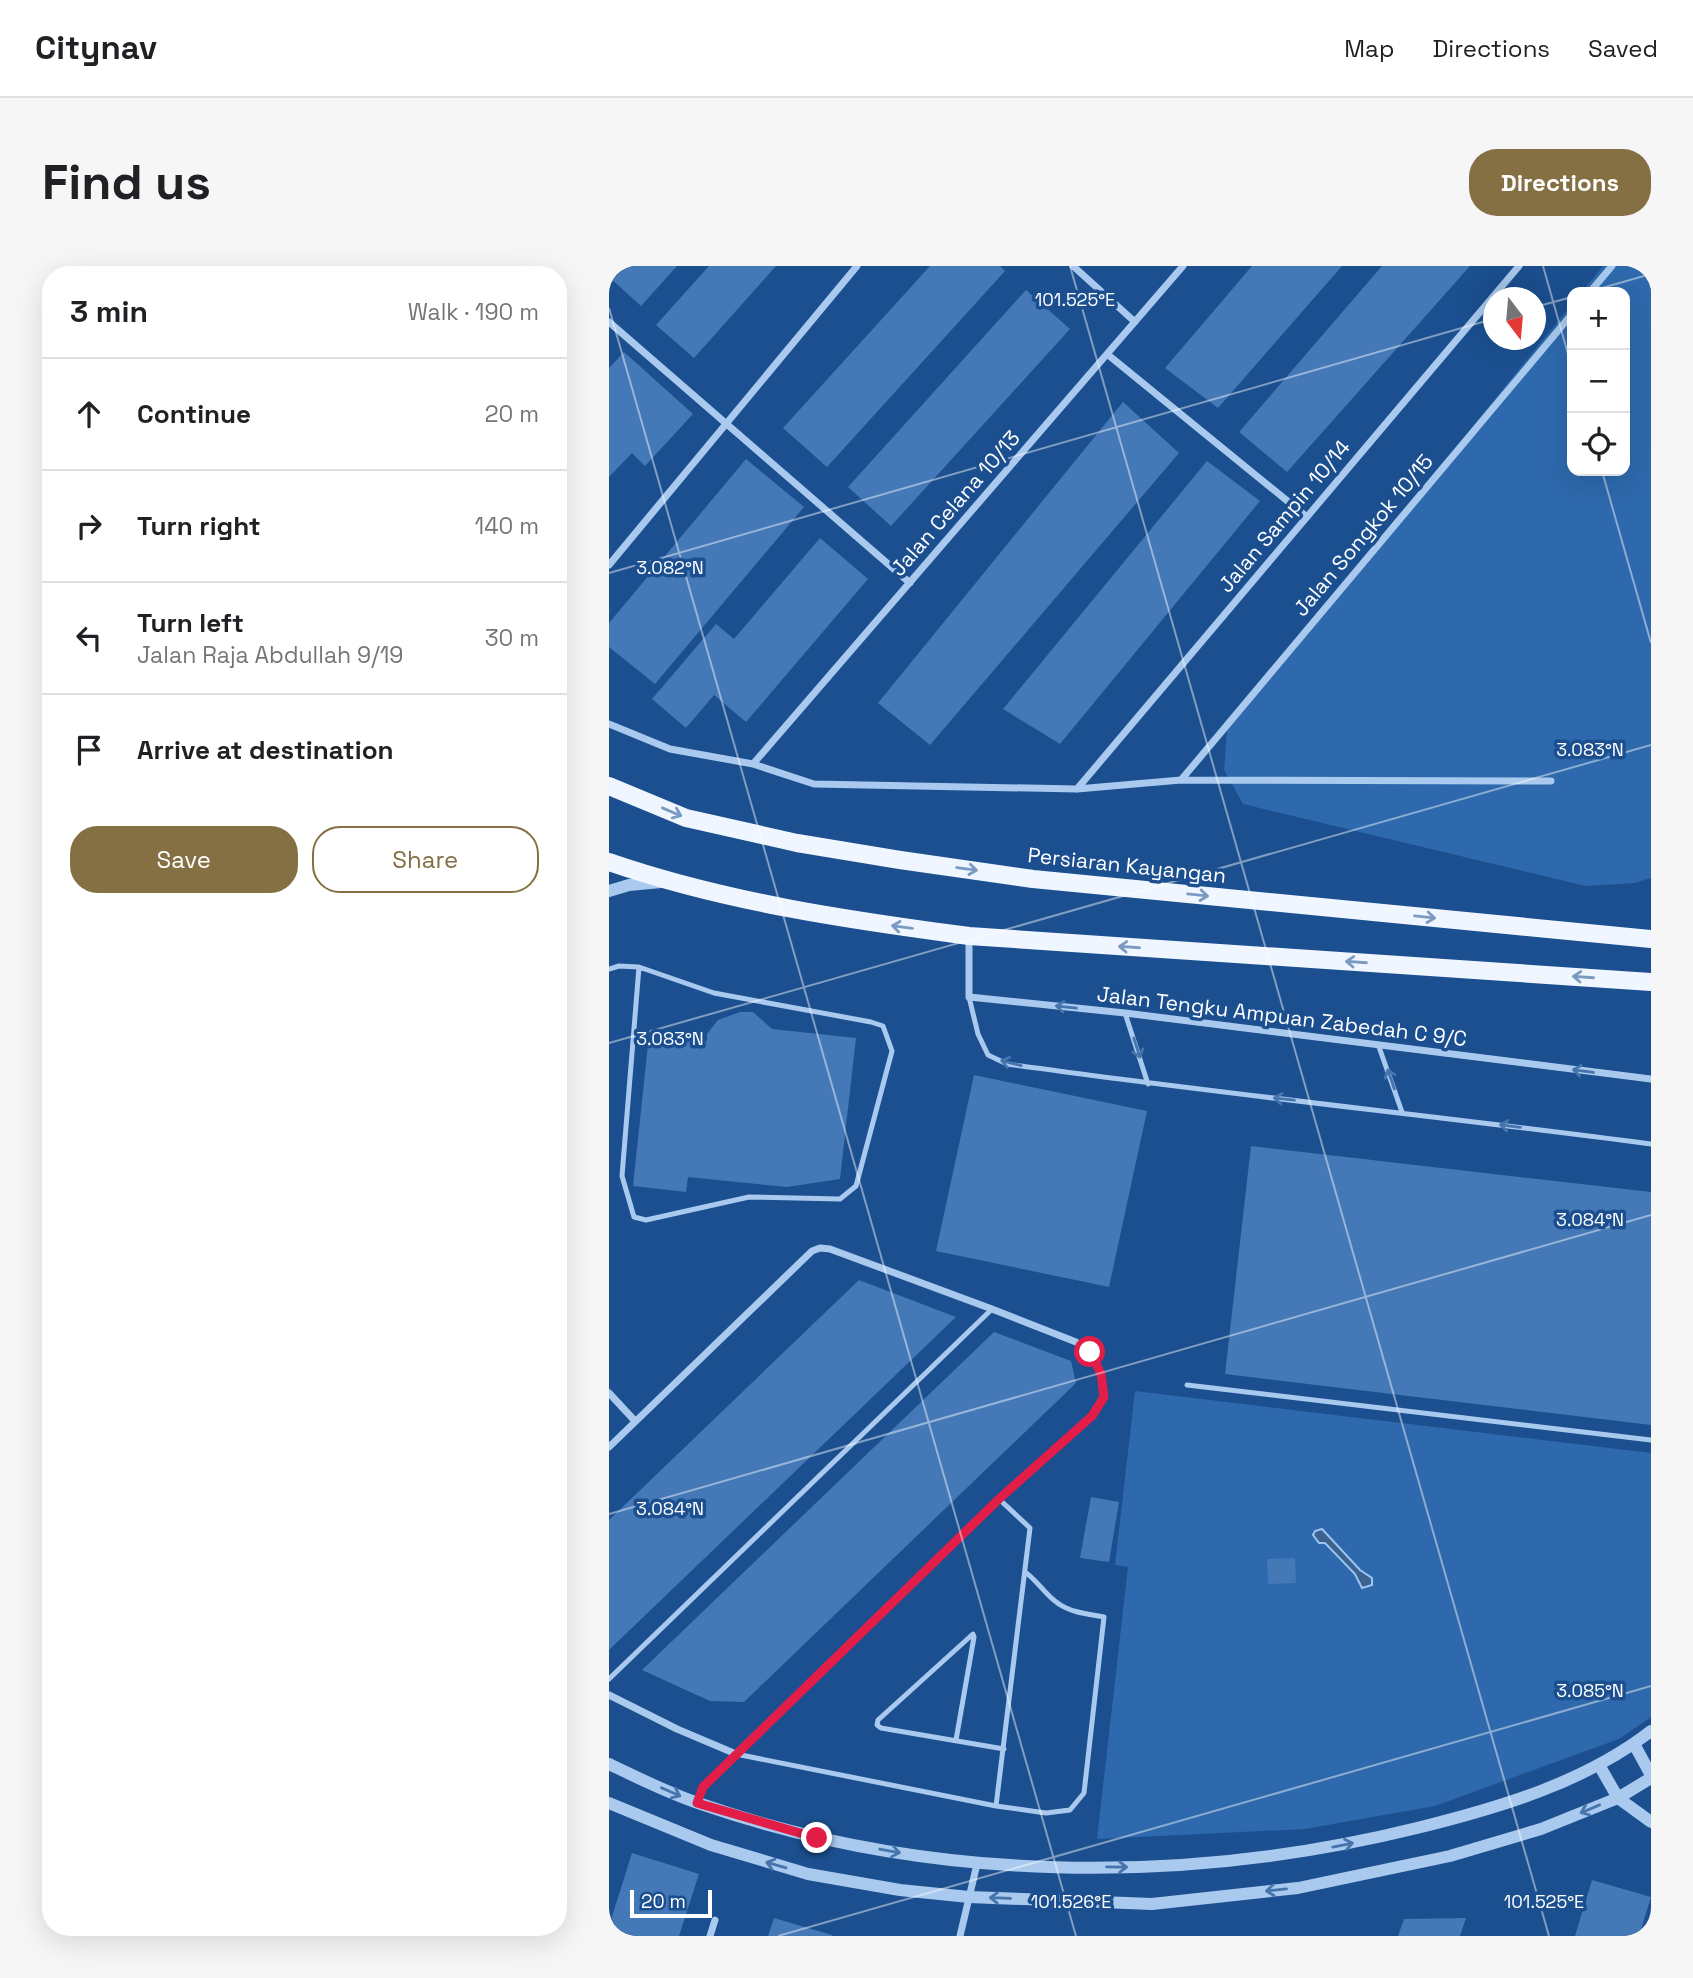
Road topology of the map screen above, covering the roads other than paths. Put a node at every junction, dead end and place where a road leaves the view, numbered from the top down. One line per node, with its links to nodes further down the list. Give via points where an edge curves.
1 (857, 266): 11 (street)
2 (1073, 266): 8 (street)
3 (1183, 266): 8 (street, Jalan Celana 10/13)
4 (1519, 266): 12 (street, Jalan Sampin 10/14)
5 (1612, 266): 6 (street)
6 (1594, 287)
7 (1567, 320): 17 (street, Jalan Songkok 10/15)
8 (1135, 321): 10 (street, Jalan Celana 10/13)
9 (609, 322): 11 (street)
10 (1107, 354): 12 (street); 14 (street, Jalan Celana 10/13)
11 (724, 424): 13 (street); 14 (street)
12 (1307, 517): 20 (street, Jalan Sampin 10/14)
13 (609, 565)
14 (910, 583): 16 (street, Jalan Celana 10/13)
15 (609, 724): 16 (street, via 670,749)
16 (753, 764): 20 (street, via 814,784)
17 (1181, 780): 18 (street); 20 (street)
18 (1551, 781)
19 (609, 786): 25 (main road, Persiaran Kayangan, one-way to 25, via 686,818 900,860 1033,879)
20 (1077, 789)
21 (609, 862): 22 (main road)
22 (665, 881): 23 (street); 26 (main road, one-way to 22, via 883,925)
23 (609, 891)
24 (1651, 926): 25 (main road)
25 (1603, 934): 27 (main road, Persiaran Kayangan)
26 (969, 936): 30 (main road, one-way to 26); 33 (street)
27 (1651, 939)
28 (639, 967): 28 (lane, via 714,993 871,1021 883,1027 892,1051 856,1186 840,1199 749,1197 646,1220 634,1217 622,1176); 29 (lane)
29 (609, 969)
30 (1625, 980): 31 (main road); 32 (main road)
31 (1651, 982)
32 (1651, 992)
33 (969, 997): 34 (street, Jalan Tengku Ampuan Zabedah C 9/C, one-way to 33); 37 (lane, one-way to 33, via 1007,1064 988,1055)
34 (1125, 1013): 35 (street, Jalan Tengku Ampuan Zabedah C 9/C); 37 (lane, one-way to 37)
35 (1379, 1046): 36 (street, Jalan Tengku Ampuan Zabedah C 9/C, one-way to 35); 38 (lane, one-way to 35)
36 (1651, 1079)
37 (1148, 1084): 38 (lane, one-way to 37)
38 (1402, 1112): 39 (lane, one-way to 38)
39 (1651, 1143)
40 (992, 1308): 43 (street, via 820,1248); 46 (street, via 1090,1352 1101,1374 1104,1397 1092,1416); 48 (lane)
41 (1187, 1385): 44 (lane)
42 (609, 1393): 43 (street)
43 (635, 1420): 45 (street)
44 (1651, 1440)
45 (609, 1447)
46 (999, 1499): 47 (lane, via 1030,1528); 54 (street)
47 (1025, 1572): 53 (lane); 61 (lane, via 1058,1604 1104,1617 1084,1793 1070,1810 1058,1812)
48 (609, 1679)
49 (609, 1695): 54 (street)
50 (1651, 1731): 52 (street)
51 (956, 1740): 51 (lane, via 877,1725 973,1634 974,1637); 53 (lane)
52 (1634, 1744): 56 (street); 57 (street)
53 (1004, 1749): 61 (lane)
54 (736, 1754): 60 (street, via 703,1787); 61 (lane)
55 (609, 1764): 60 (street, one-way to 60)
56 (1599, 1765): 58 (street); 63 (street, one-way to 56, via 1154,1867 1287,1855 1478,1812)
57 (1651, 1777): 58 (street)
58 (1618, 1798): 62 (street); 64 (street, one-way to 64, via 1491,1845 1298,1888 1152,1904)
59 (609, 1803): 64 (street, one-way to 59, via 808,1874 711,1845)
60 (697, 1803): 63 (street, one-way to 63, via 817,1838)
61 (996, 1806)
62 (1651, 1822)
63 (977, 1864): 64 (street)
64 (969, 1897): 67 (street)
65 (715, 1920): 66 (street)
66 (710, 1936)
67 (960, 1936)

